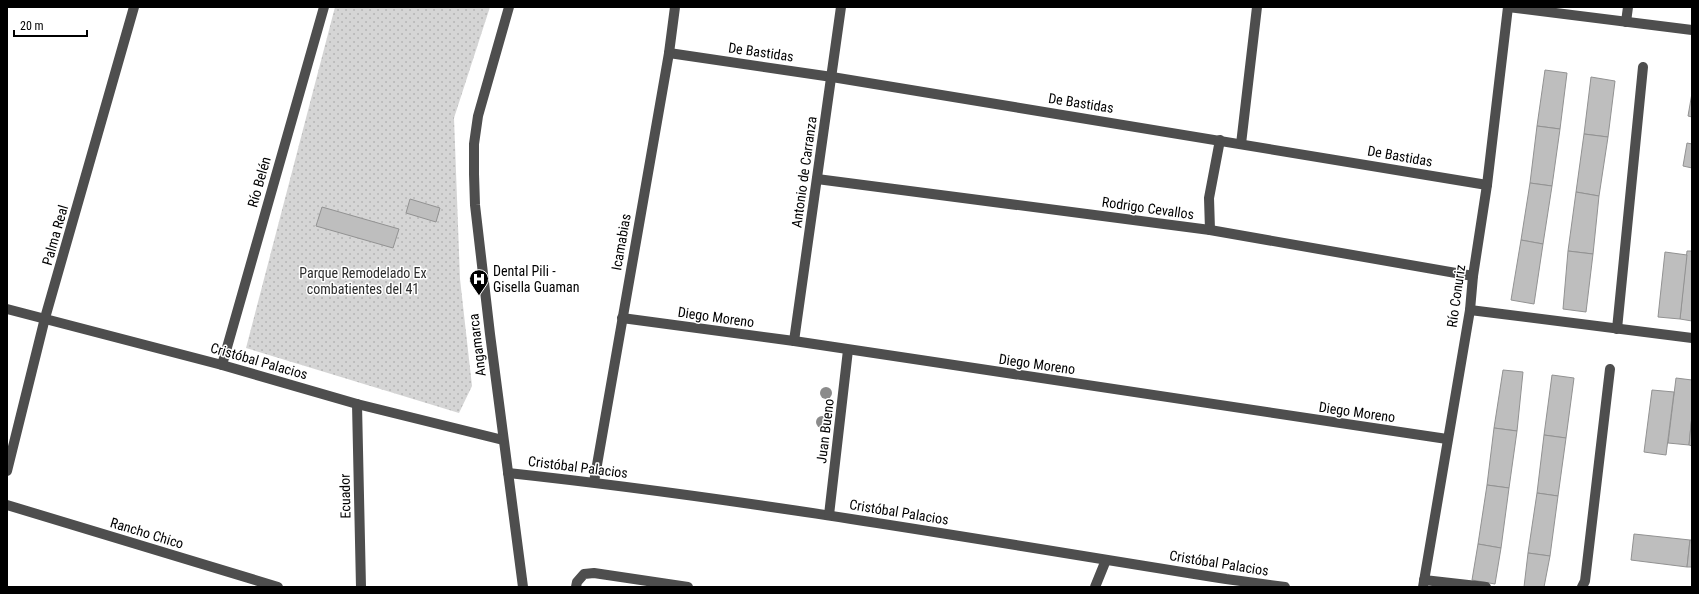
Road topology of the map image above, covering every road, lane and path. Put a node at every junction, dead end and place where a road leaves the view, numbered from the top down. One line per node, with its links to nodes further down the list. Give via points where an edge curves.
1 (134, 7): 22 (street, Palma Real)
2 (324, 7): 28 (street, Río Belén)
3 (509, 7): 32 (street, Angamarca, via 478,116 474,144 475,205)
4 (675, 7): 11 (street, Icamabias)
5 (841, 7): 13 (street, Antonio de Carranza)
6 (1257, 7): 15 (street)
7 (1508, 7): 9 (street); 17 (street, Río Conuriz)
8 (1628, 7): 9 (street)
9 (1626, 22): 10 (street)
10 (1692, 30)
11 (669, 53): 13 (street, De Bastidas); 23 (street, Icamabias)
12 (1643, 67): 24 (street)
13 (832, 77): 14 (street, De Bastidas); 16 (street, Antonio de Carranza)
14 (1220, 140): 15 (street, De Bastidas); 18 (street, via 1209,198)
15 (1241, 144): 17 (street, De Bastidas)
16 (817, 179): 18 (street, Rodrigo Cevallos); 26 (street, Antonio de Carranza)
17 (1487, 185): 19 (street, Río Conuriz)
18 (1210, 230): 19 (street, Rodrigo Cevallos)
19 (1473, 276): 21 (street, Río Conuriz)
20 (7, 308): 22 (street, Cristóbal Palacios)
21 (1470, 310): 24 (street); 31 (street, Río Conuriz)
22 (45, 318): 28 (street, Cristóbal Palacios); 33 (street, Palma Real)
23 (622, 318): 26 (street, Diego Moreno); 35 (street, Icamabias)
24 (1617, 329): 25 (street)
25 (1692, 338)
26 (794, 341): 27 (street, Diego Moreno)
27 (848, 350): 31 (street, Diego Moreno); 37 (street, Juan Bueno)
28 (222, 365): 30 (street, Cristóbal Palacios)
29 (1610, 369): 49 (street, via 1585,581)
30 (357, 404): 32 (street, Cristóbal Palacios); 42 (street, Ecuador)
31 (1447, 439): 40 (street, Río Conuriz)
32 (503, 440): 34 (street, Angamarca)
33 (7, 471)
34 (508, 473): 35 (street, Cristóbal Palacios); 43 (street, Angamarca)
35 (594, 482): 37 (street, Cristóbal Palacios)
36 (7, 505): 41 (street, Rancho Chico)
37 (829, 514): 38 (street, Cristóbal Palacios)
38 (1106, 560): 39 (street, Cristóbal Palacios); 46 (street)
39 (1226, 583): 47 (street, Cristóbal Palacios)
40 (1424, 584): 48 (street)
41 (278, 587)
42 (361, 587)
43 (523, 587)
44 (576, 587): 45 (street, via 584,574 594,572)
45 (688, 587)
46 (1095, 587)
47 (1285, 587)
48 (1486, 587)
49 (1582, 587)

